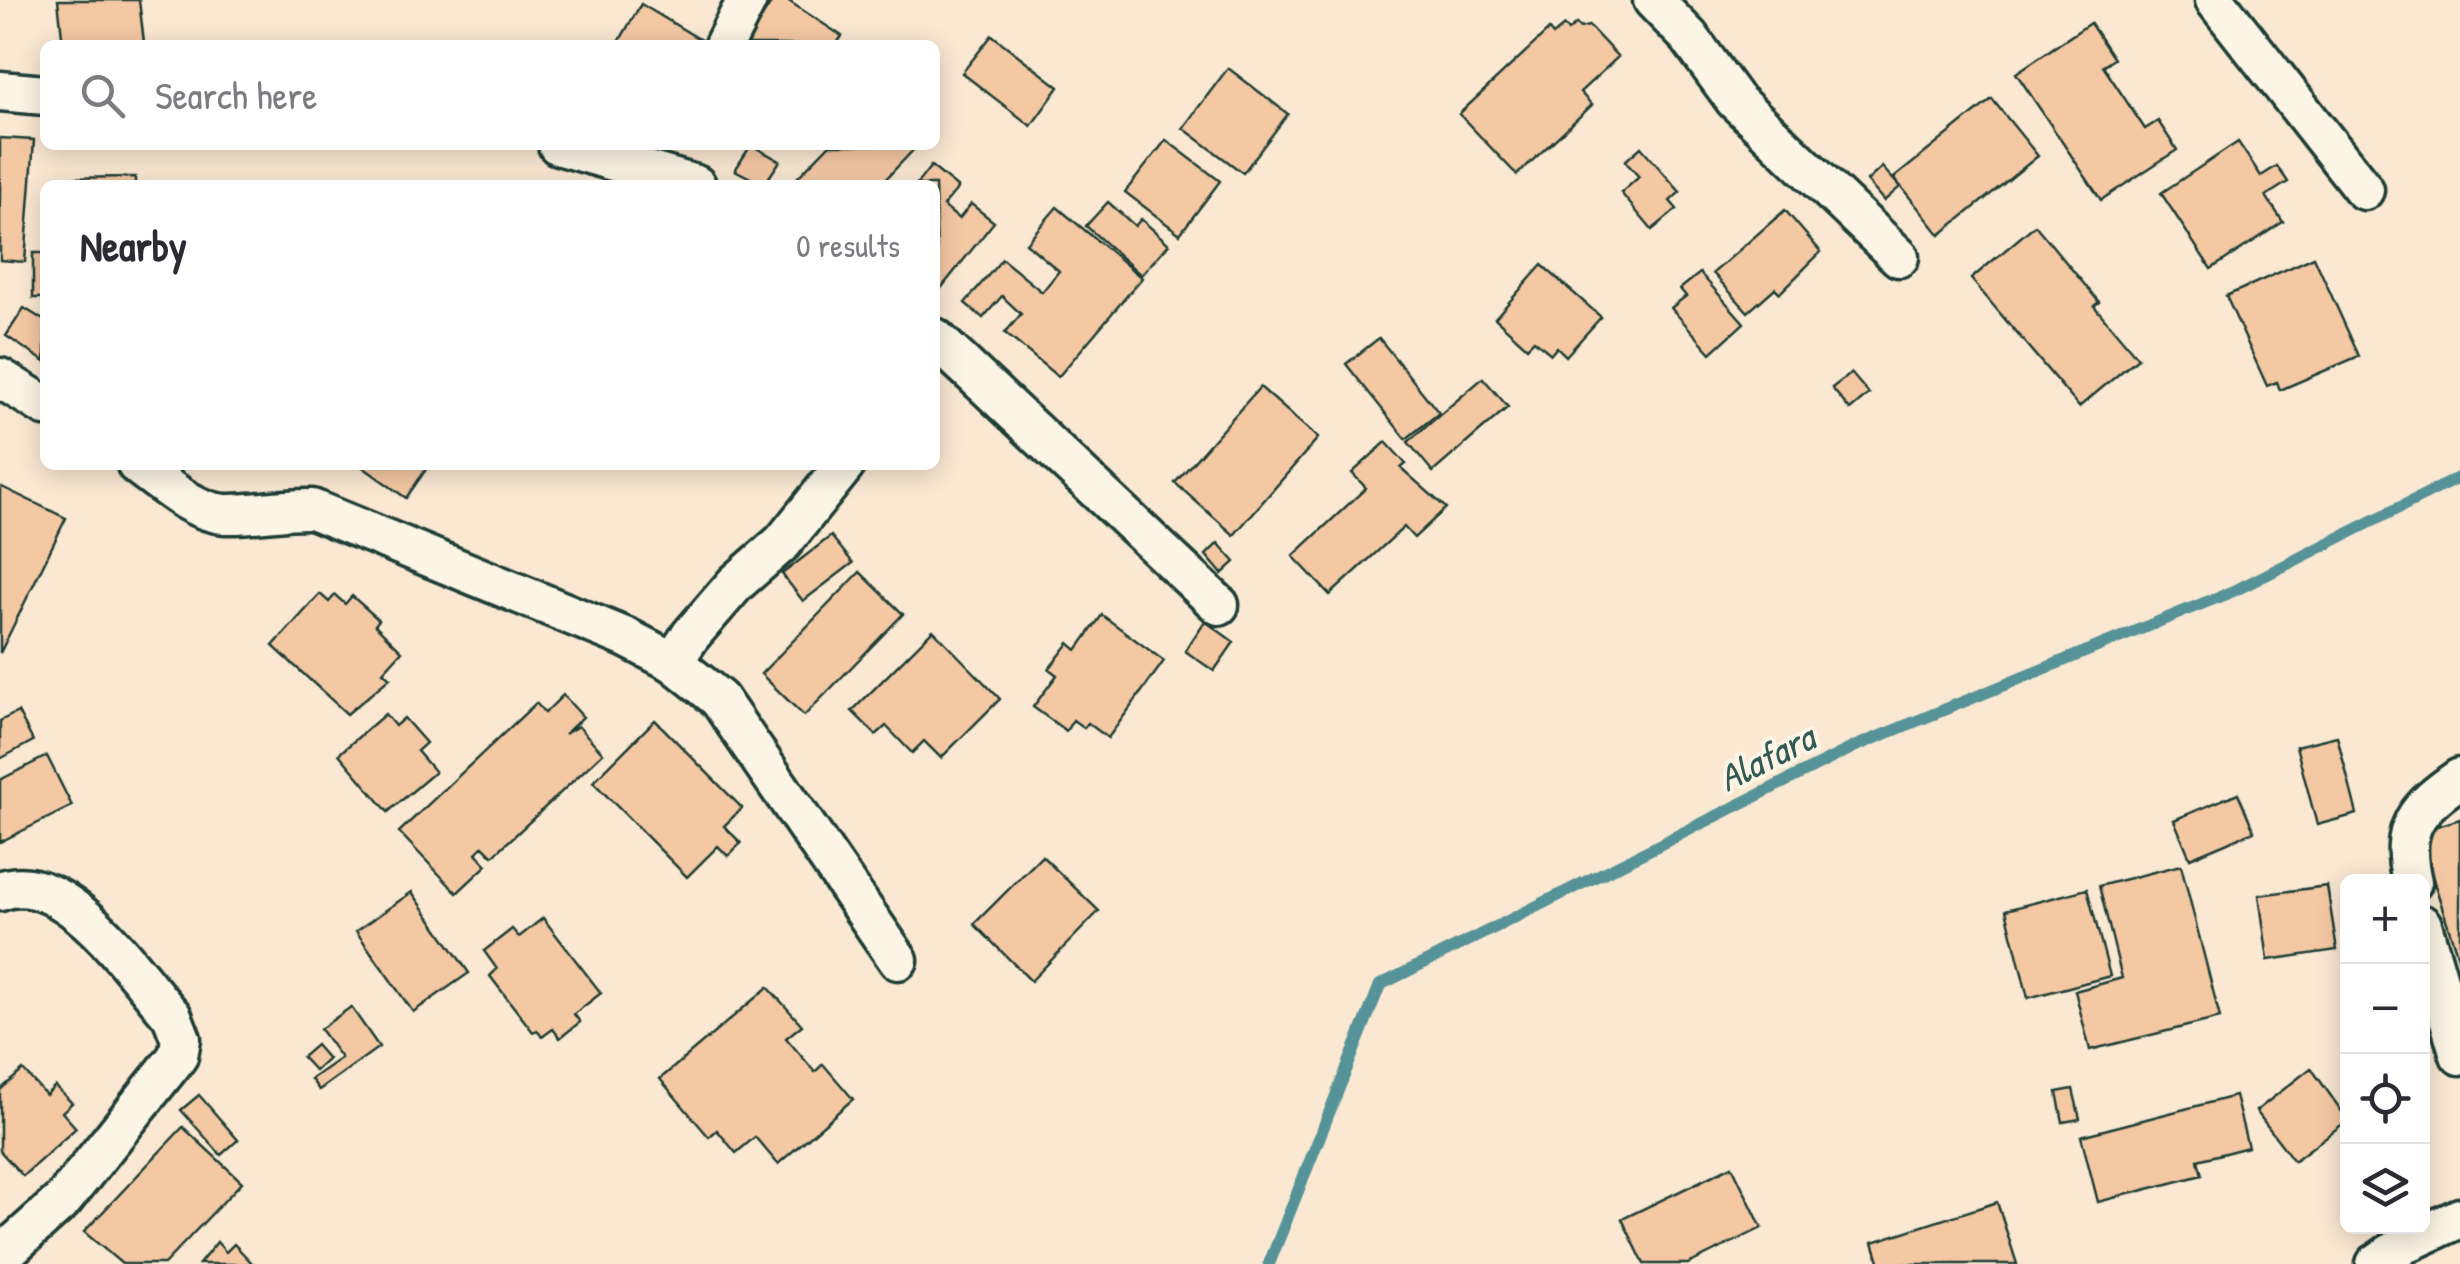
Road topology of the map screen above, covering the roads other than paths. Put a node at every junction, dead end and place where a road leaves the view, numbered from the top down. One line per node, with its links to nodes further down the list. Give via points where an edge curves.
1 (747, 0): 4 (street)
2 (1653, 0): 11 (street, via 1734,100)
3 (2214, 0): 10 (street)
4 (727, 40)
5 (0, 91): 6 (street)
6 (40, 95)
7 (600, 150): 8 (street)
8 (667, 158): 9 (street)
9 (691, 180)
10 (2364, 190)
11 (1899, 257)
12 (940, 343): 17 (street)
13 (0, 378): 14 (street)
14 (40, 403)
15 (143, 470): 18 (street, via 196,506 224,514 312,509)
16 (840, 470): 18 (street)
17 (1218, 605)
18 (674, 662): 23 (street, via 719,699)
19 (2460, 778): 20 (street, via 2416,816 2406,838)
20 (2411, 874)
21 (0, 891): 26 (street, via 18,884 42,888 71,904 172,1016 181,1039 178,1056 63,1200)
22 (2430, 952): 24 (street)
23 (898, 960)
24 (2460, 1055)
25 (2460, 1218): 27 (street)
26 (0, 1256)
27 (2376, 1264)

